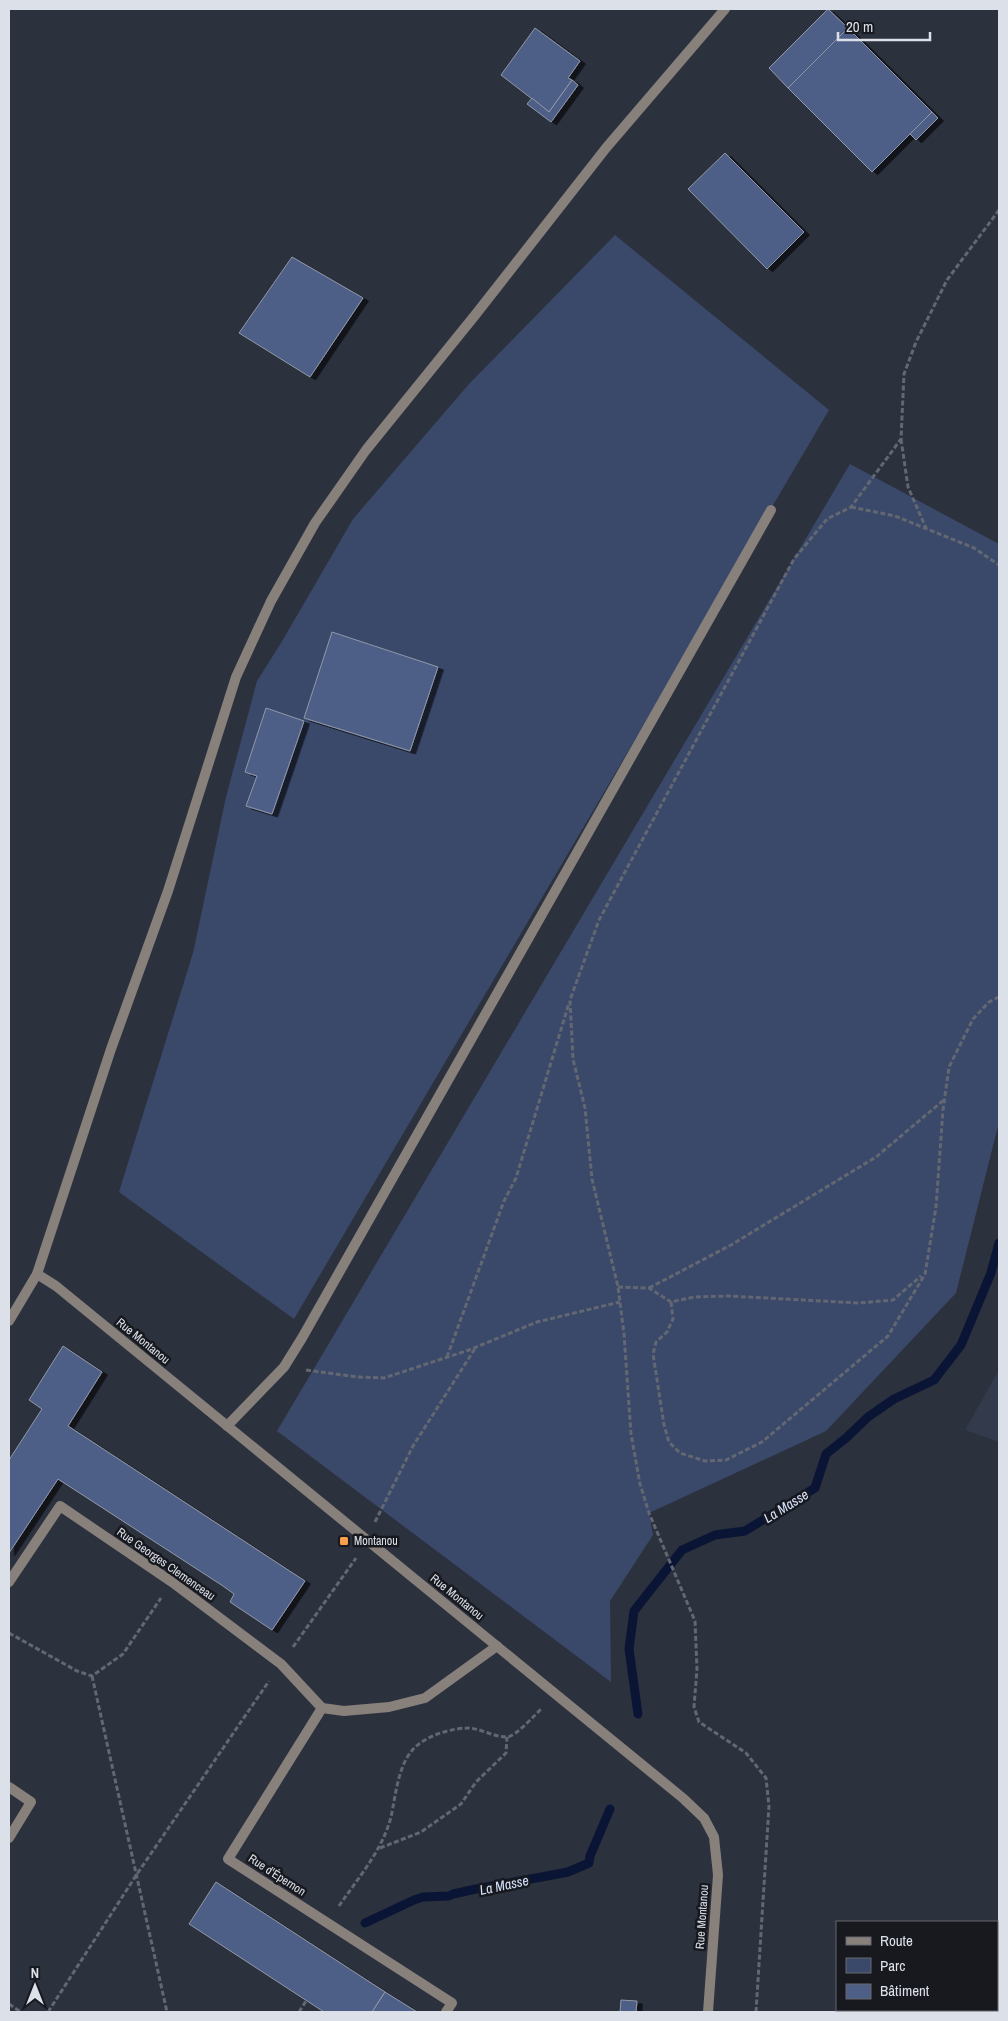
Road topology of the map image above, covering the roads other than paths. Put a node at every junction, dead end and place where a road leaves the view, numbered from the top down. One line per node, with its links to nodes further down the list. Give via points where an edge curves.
1 (725, 9): 3 (street, via 606,148 366,450 315,523 271,601 236,677 168,890 110,1049)
2 (771, 510): 5 (street, via 332,1287 284,1367)
3 (37, 1274): 4 (street); 5 (street, Rue Montanou)
4 (9, 1322)
5 (227, 1426): 7 (street, Rue Montanou)
6 (9, 1582): 8 (street, Rue Georges Clemenceau, via 60,1506 172,1582 281,1664)
7 (497, 1646): 8 (street, via 426,1698 389,1707 344,1711); 12 (street, Rue Montanou, via 704,1818 714,1837 718,1875)
8 (322, 1708): 11 (street, Rue d'Épernon, via 228,1858 452,2003)
9 (9, 1787): 10 (street, via 31,1802)
10 (9, 1838)
11 (446, 2012)
12 (708, 2012)

